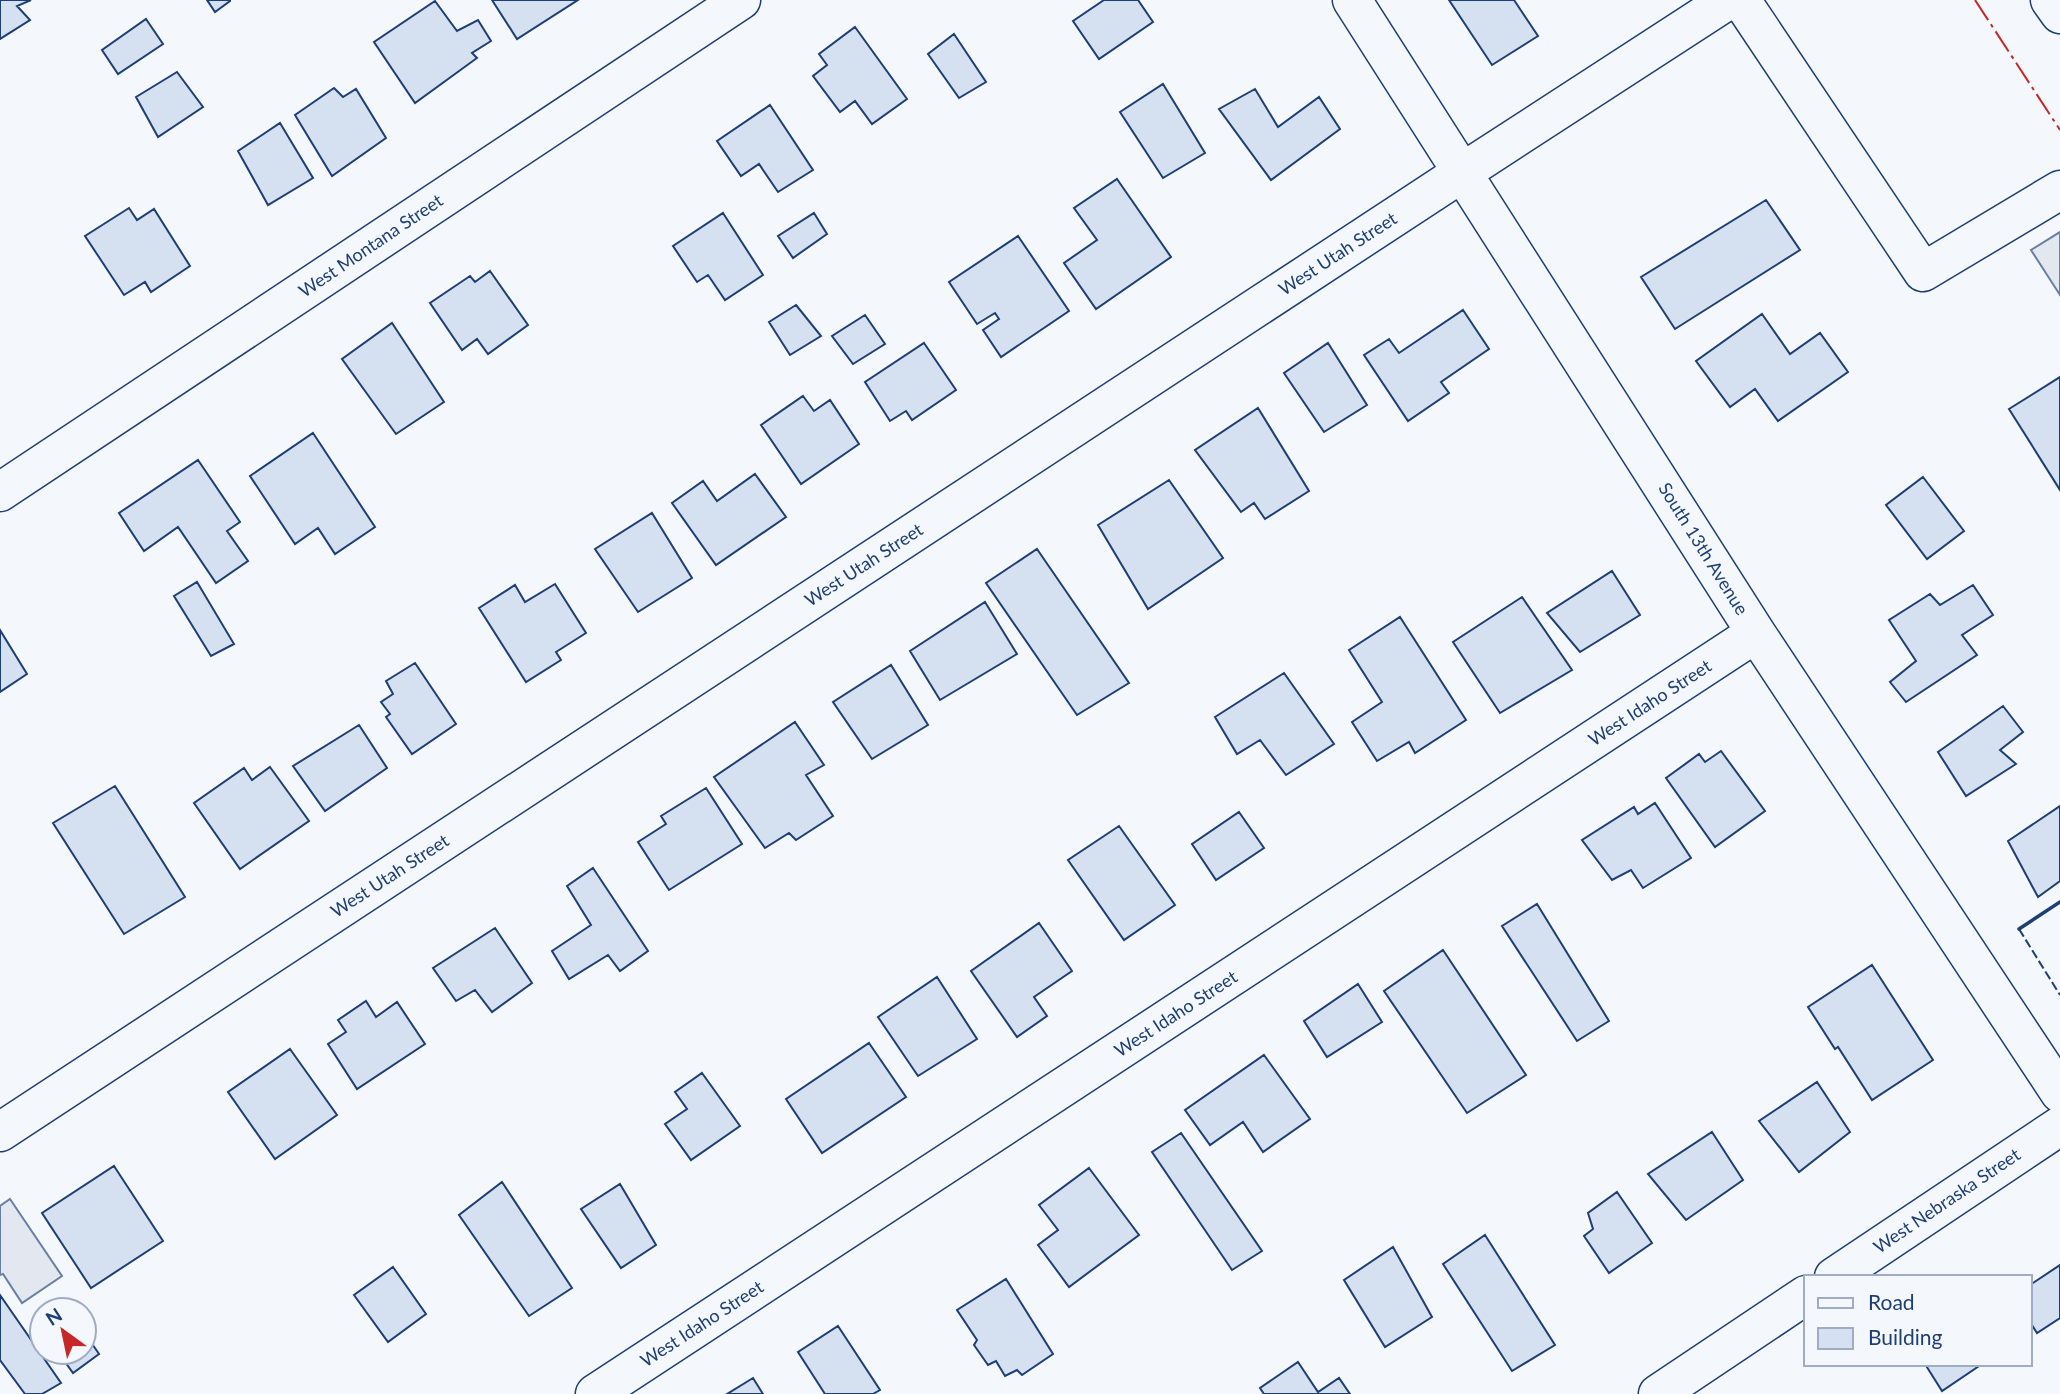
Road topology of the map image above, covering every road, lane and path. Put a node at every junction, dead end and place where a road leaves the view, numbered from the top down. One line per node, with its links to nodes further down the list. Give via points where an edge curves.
1 (741, 0): 9 (street, West Montana Street)
2 (1352, 0): 7 (street, South 13th Avenue)
3 (1728, 0): 7 (street, West Utah Street)
4 (1741, 0): 8 (street, via 1923,272)
5 (2050, 0): 6 (street)
6 (2060, 14)
7 (1462, 172): 10 (street, South 13th Avenue); 13 (street, West Utah Street)
8 (2060, 190)
9 (0, 492)
10 (1756, 633): 11 (street, South 13th Avenue); 16 (street, West Idaho Street)
11 (2060, 1093)
12 (2060, 1126): 14 (street, West Nebraska Street)
13 (0, 1132)
14 (1837, 1275)
15 (1804, 1296): 17 (street)
16 (595, 1394)
17 (1658, 1394)

